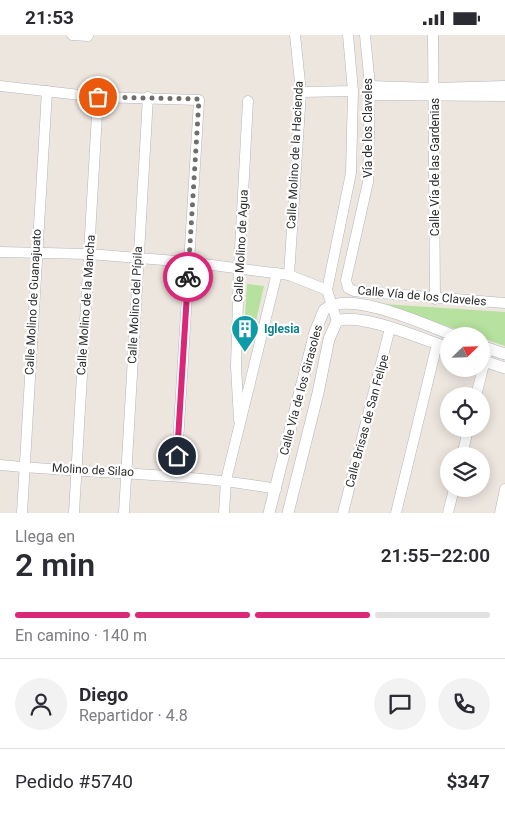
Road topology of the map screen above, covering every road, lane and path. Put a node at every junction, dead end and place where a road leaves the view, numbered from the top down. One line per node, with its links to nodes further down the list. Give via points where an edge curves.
1 (72, 35): 6 (street)
2 (295, 35): 12 (street, Calle Molino de la Hacienda)
3 (348, 35): 10 (street)
4 (365, 35): 11 (street, Vía de los Claveles)
5 (433, 35): 13 (street, Calle Vía de las Gardenias)
6 (88, 37)
7 (0, 86): 9 (street)
8 (505, 86): 13 (street)
9 (47, 91): 15 (street); 19 (street, Calle Molino de Guanajuato)
10 (353, 91): 12 (street); 27 (street, via 351,173)
11 (370, 91): 13 (street); 26 (street, Vía de los Claveles, via 368,182)
12 (301, 92): 25 (street, Calle Molino de la Hacienda)
13 (434, 92): 14 (street); 28 (street, Calle Vía de las Gardenias)
14 (505, 96)
15 (98, 97): 16 (street); 20 (street, Calle Molino de la Mancha)
16 (148, 97): 21 (street, Calle Molino del Pípila); 22 (street, via 199,99)
17 (248, 101): 23 (street, Calle Molino de Agua)
18 (0, 252): 19 (street)
19 (36, 252): 20 (street); 42 (street, Calle Molino de Guanajuato)
20 (89, 254): 21 (street); 43 (street, Calle Molino de la Mancha)
21 (138, 259): 22 (street); 44 (street, Calle Molino del Pípila)
22 (188, 262): 23 (street); 45 (street)
23 (239, 268): 24 (street); 40 (street, Calle Molino de Agua, via 236,366)
24 (276, 273): 25 (street); 40 (street, Calle Molino de Agua)
25 (289, 275): 27 (street)
26 (346, 280): 28 (street, Calle Vía de los Claveles, via 348,288 354,291)
27 (327, 290): 30 (street)
28 (435, 299): 29 (street, Calle Vía de los Claveles)
29 (505, 303)
30 (332, 304): 31 (street); 33 (street, via 368,306); 47 (street, Calle Vía de los Girasoles, via 324,310 318,323)
31 (337, 321): 32 (street, via 348,319); 55 (street, Calle Vía de los Girasoles, via 329,339)
32 (390, 328): 34 (street); 56 (street, Calle Brisas de San Felipe)
33 (440, 331)
34 (437, 344): 35 (street); 57 (street)
35 (440, 345)
36 (490, 349): 37 (street)
37 (505, 354)
38 (490, 363): 39 (street)
39 (505, 368)
40 (239, 420): 46 (street, Calle Molino de Agua)
41 (0, 465): 42 (street, Molino de Silao)
42 (24, 467): 43 (street, Molino de Silao); 50 (street, Calle Molino de Guanajuato)
43 (75, 469): 44 (street, Molino de Silao); 51 (street, Calle Molino de la Mancha)
44 (126, 472): 45 (street, Molino de Silao); 52 (street, Calle Molino del Pípila)
45 (176, 475): 46 (street, Molino de Silao)
46 (226, 480): 47 (street, Molino de Silao); 53 (street, Calle Molino de Agua)
47 (276, 489): 54 (street, Calle Vía de los Girasoles)
48 (505, 489): 59 (street)
49 (452, 497): 58 (street)
50 (22, 513)
51 (74, 513)
52 (124, 513)
53 (224, 513)
54 (269, 513)
55 (288, 513)
56 (343, 513)
57 (396, 513)
58 (448, 513)
59 (500, 513)

